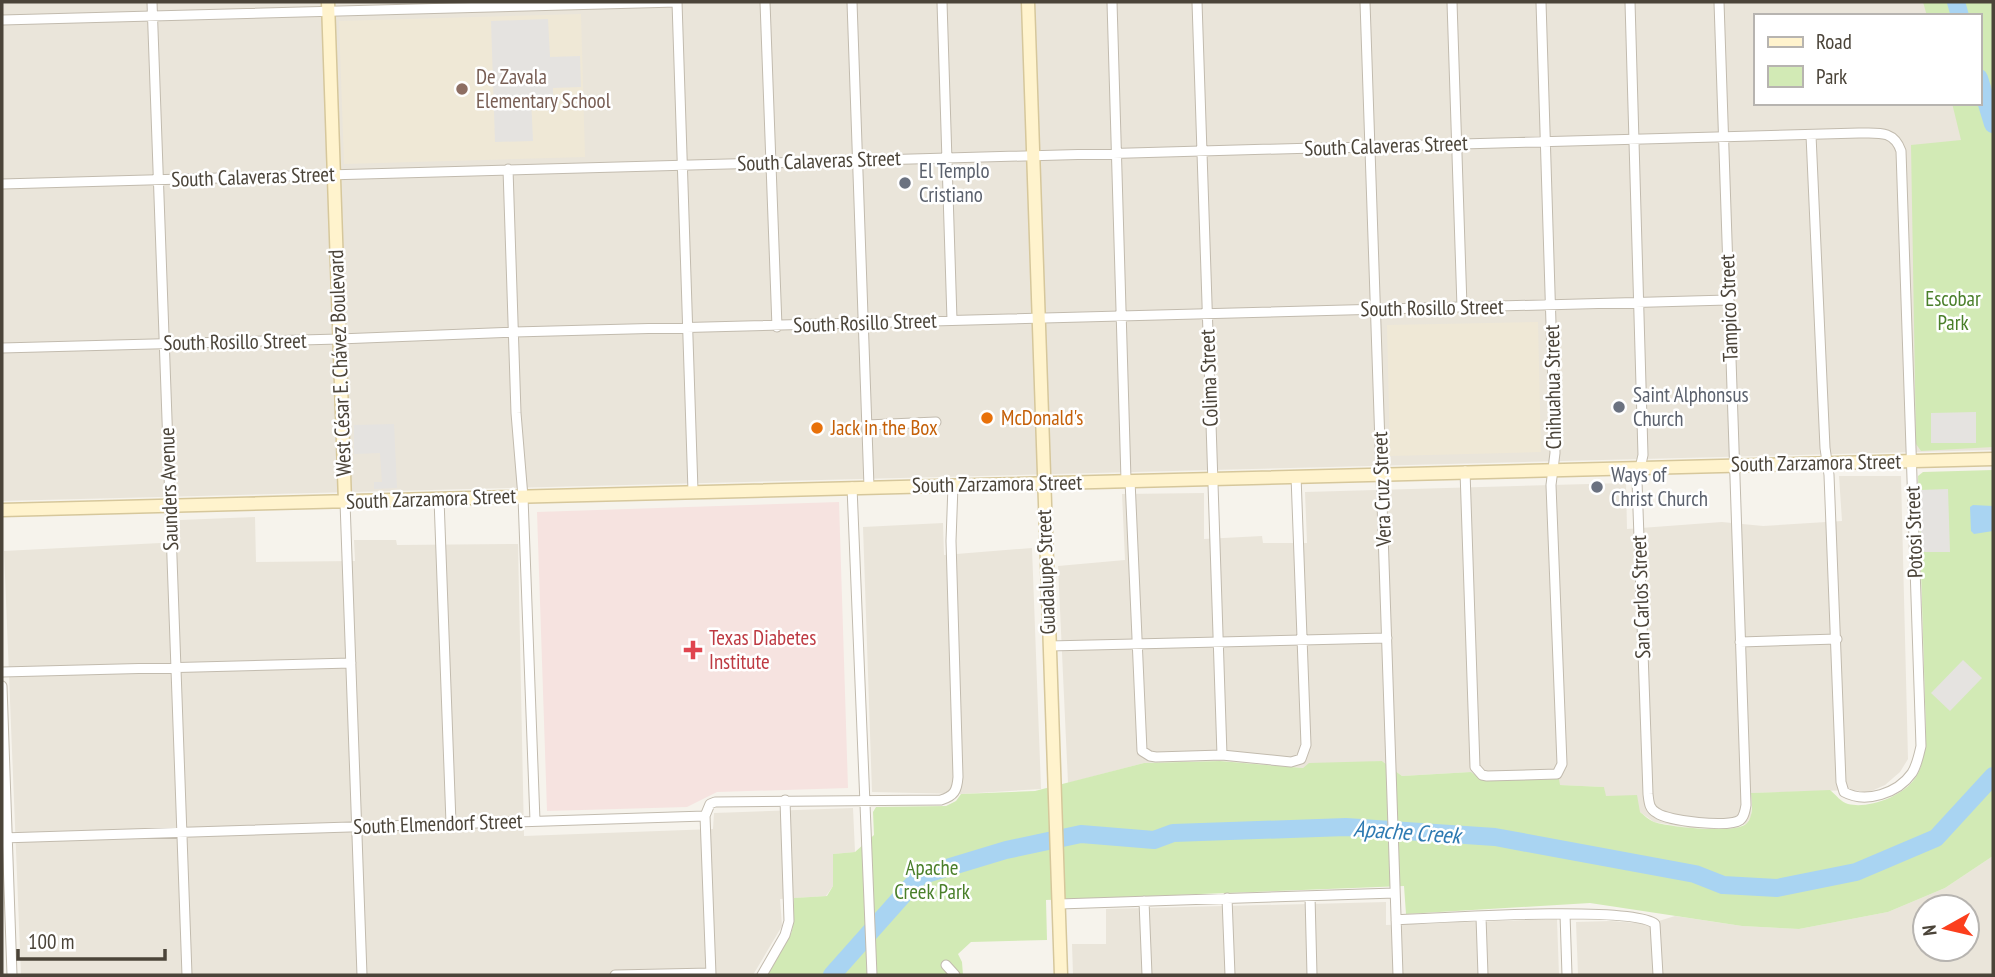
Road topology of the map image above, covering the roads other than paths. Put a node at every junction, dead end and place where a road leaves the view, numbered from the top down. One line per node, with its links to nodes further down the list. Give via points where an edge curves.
1 (152, 2): 17 (street, Saunders Avenue)
2 (677, 2): 14 (street); 32 (street)
3 (765, 2): 31 (street)
4 (852, 2): 30 (street)
5 (942, 2): 29 (street)
6 (1028, 2): 28 (main road, Guadalupe Street)
7 (1112, 2): 27 (street)
8 (1197, 2): 26 (street, Colima Street)
9 (1365, 2): 25 (street, Vera Cruz Street)
10 (1452, 2): 24 (street)
11 (1541, 2): 23 (street, Chihuahua Street)
12 (1630, 2): 22 (street, San Carlos Street)
13 (1719, 2): 21 (street, Tampico Street)
14 (588, 3): 15 (street)
15 (502, 4): 16 (street)
16 (328, 6): 17 (street); 34 (main road, West César E. Chávez Boulevard)
17 (153, 16): 18 (street); 35 (street, Saunders Avenue)
18 (2, 20)
19 (1889, 134): 20 (street, South Calaveras Street); 56 (street, Potosi Street, via 1901,151)
20 (1811, 135): 21 (street, South Calaveras Street); 57 (street)
21 (1723, 138): 22 (street, South Calaveras Street); 37 (street, Tampico Street)
22 (1635, 140): 23 (street, South Calaveras Street); 38 (street, San Carlos Street)
23 (1546, 142): 24 (street, South Calaveras Street); 39 (street, Chihuahua Street)
24 (1457, 144): 25 (street, South Calaveras Street); 40 (street)
25 (1370, 146): 26 (street, South Calaveras Street); 41 (street, Vera Cruz Street)
26 (1201, 151): 27 (street, South Calaveras Street); 42 (street, Colima Street)
27 (1117, 153): 28 (street, South Calaveras Street); 43 (street)
28 (1033, 155): 29 (street, South Calaveras Street); 44 (main road, Guadalupe Street)
29 (946, 158): 30 (street, South Calaveras Street); 45 (street)
30 (858, 160): 31 (street, South Calaveras Street); 46 (street)
31 (771, 163): 32 (street, South Calaveras Street); 47 (street)
32 (682, 165): 33 (street, South Calaveras Street); 48 (street)
33 (508, 169): 34 (street, South Calaveras Street); 49 (street)
34 (334, 175): 35 (street, South Calaveras Street); 50 (main road, West César E. Chávez Boulevard)
35 (159, 180): 36 (street, South Calaveras Street); 51 (street, Saunders Avenue)
36 (2, 184)
37 (1728, 300): 38 (street, South Rosillo Street); 58 (street, Tampico Street)
38 (1640, 303): 39 (street, South Rosillo Street); 59 (street, San Carlos Street)
39 (1551, 305): 40 (street, South Rosillo Street); 60 (street, Chihuahua Street)
40 (1462, 307): 41 (street, South Rosillo Street)
41 (1376, 309): 42 (street, South Rosillo Street); 62 (street, Vera Cruz Street)
42 (1206, 313): 43 (street, South Rosillo Street); 64 (street, Colima Street)
43 (1122, 316): 44 (street, South Rosillo Street); 65 (street)
44 (1038, 318): 45 (street, South Rosillo Street); 66 (main road, Guadalupe Street)
45 (952, 320): 46 (street, South Rosillo Street)
46 (864, 324): 47 (street, South Rosillo Street); 54 (street)
47 (776, 327): 48 (street, South Rosillo Street)
48 (688, 328): 49 (street, South Rosillo Street); 70 (street)
49 (514, 332): 50 (street, South Rosillo Street); 71 (street)
50 (339, 339): 51 (street, South Rosillo Street); 73 (main road, West César E. Chávez Boulevard)
51 (164, 343): 52 (street, South Rosillo Street); 74 (street, Saunders Avenue)
52 (2, 348)
53 (936, 422): 54 (street)
54 (867, 425): 69 (street)
55 (1993, 459): 56 (main road, South Zarzamora Street)
56 (1911, 461): 57 (main road, South Zarzamora Street); 77 (street, Potosi Street, via 1921,746 1910,775 1876,796 1844,792 1841,782)
57 (1827, 463): 58 (main road, South Zarzamora Street); 77 (street)
58 (1734, 465): 59 (main road, South Zarzamora Street); 80 (street, Tampico Street)
59 (1640, 467): 60 (main road, South Zarzamora Street); 92 (street, San Carlos Street, via 1649,802 1654,812 1670,819)
60 (1553, 469): 61 (main road, South Zarzamora Street); 61 (street, Chihuahua Street, via 1562,764 1552,775 1488,776 1475,767)
61 (1465, 471): 62 (main road, South Zarzamora Street)
62 (1381, 474): 63 (main road, South Zarzamora Street); 76 (street, Vera Cruz Street)
63 (1296, 476): 64 (main road, South Zarzamora Street); 78 (street)
64 (1213, 478): 65 (main road, South Zarzamora Street); 79 (street, Colima Street)
65 (1128, 480): 66 (main road, South Zarzamora Street); 81 (street)
66 (1043, 483): 67 (main road, South Zarzamora Street); 82 (main road, Guadalupe Street)
67 (953, 485): 69 (main road, South Zarzamora Street); 89 (street, South Elmendorf Street, via 956,792 942,800)
68 (852, 487): 69 (main road, South Zarzamora Street); 70 (main road, South Zarzamora Street); 89 (street)
69 (869, 487)
70 (693, 491): 71 (main road, South Zarzamora Street)
71 (523, 497): 72 (main road, South Zarzamora Street); 91 (street)
72 (439, 499): 73 (main road, South Zarzamora Street); 93 (street)
73 (345, 502): 74 (main road, South Zarzamora Street); 83 (street, West César E. Chávez Boulevard)
74 (170, 506): 75 (main road, South Zarzamora Street); 84 (street, Saunders Avenue)
75 (2, 510)
76 (1387, 638): 78 (street); 97 (street, Vera Cruz Street)
77 (1837, 639): 80 (street)
78 (1303, 640): 79 (street); 87 (street, via 1306,745 1302,758 1292,762)
79 (1217, 641): 81 (street); 87 (street, Colima Street)
80 (1740, 642): 92 (street, Tampico Street, via 1746,805)
81 (1136, 644): 82 (street); 87 (street, via 1140,747 1150,756)
82 (1049, 646): 101 (main road, Guadalupe Street)
83 (351, 663): 84 (street); 94 (street, West César E. Chávez Boulevard)
84 (176, 668): 85 (street); 95 (street, Saunders Avenue)
85 (2, 673)
86 (2, 686): 96 (street)
87 (1222, 755)
88 (785, 800): 89 (street, South Elmendorf Street); 90 (street, South Elmendorf Street, via 715,802); 111 (street, via 789,921)
89 (866, 800): 112 (street)
90 (705, 816): 91 (street, South Elmendorf Street); 106 (street)
91 (535, 821): 93 (street, South Elmendorf Street)
92 (1738, 822)
93 (451, 823): 94 (street, South Elmendorf Street)
94 (356, 826): 95 (street, South Elmendorf Street); 109 (street, West César E. Chávez Boulevard)
95 (182, 833): 96 (street, South Elmendorf Street); 108 (street, Saunders Avenue)
96 (4, 838): 107 (street)
97 (1395, 893): 98 (street); 104 (street, Vera Cruz Street)
98 (1310, 896): 99 (street); 117 (street)
99 (1227, 898): 100 (street); 116 (street)
100 (1144, 901): 101 (street); 115 (street)
101 (1059, 904): 114 (main road, Guadalupe Street)
102 (1565, 914): 103 (street); 120 (street); 121 (street, via 1653,921)
103 (1481, 917): 104 (street); 119 (street)
104 (1396, 920): 118 (street, Vera Cruz Street)
105 (946, 965): 113 (street)
106 (711, 974): 110 (street)
107 (12, 975)
108 (187, 975)
109 (362, 975)
110 (615, 975)
111 (762, 975)
112 (872, 975)
113 (955, 975)
114 (1061, 975)
115 (1147, 975)
116 (1230, 975)
117 (1312, 975)
118 (1398, 975)
119 (1483, 975)
120 (1567, 975)
121 (1658, 975)

